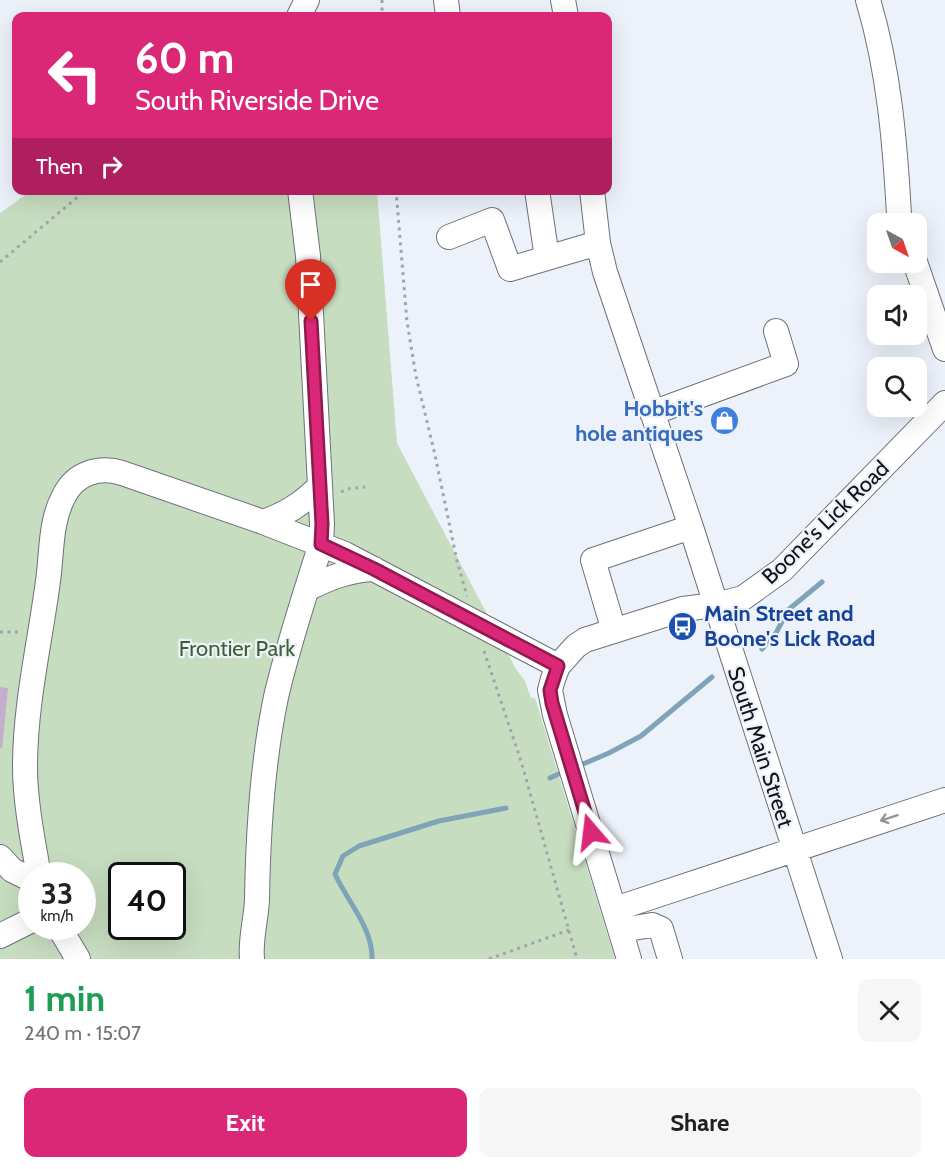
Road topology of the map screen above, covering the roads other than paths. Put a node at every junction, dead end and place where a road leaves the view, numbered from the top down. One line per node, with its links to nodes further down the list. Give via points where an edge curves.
1 (868, 0): 5 (street, via 892,117)
2 (301, 195): 14 (street)
3 (538, 195): 8 (street)
4 (593, 195): 7 (street, South Main Street)
5 (899, 213)
6 (449, 237): 8 (street, via 492,220 510,270)
7 (598, 243): 8 (street); 13 (street, South Main Street)
8 (548, 258)
9 (919, 273): 11 (street)
10 (776, 331): 13 (street, via 786,364)
11 (945, 349)
12 (945, 403): 20 (street, Boone's Lick Road, via 782,570 743,598)
13 (652, 413): 16 (street, South Main Street)
14 (329, 490): 15 (street); 17 (street)
15 (263, 522): 17 (street); 26 (street, via 110,470 94,470 74,482 64,494 56,515 25,768)
16 (691, 527): 20 (street, South Main Street); 21 (street, via 593,560)
17 (321, 544): 18 (street); 19 (street)
18 (374, 569): 19 (street, via 358,569); 22 (street)
19 (307, 589): 33 (street, via 276,697 265,762)
20 (715, 605): 21 (street, Boone's Lick Road, via 683,609); 24 (street, South Main Street)
21 (614, 631): 22 (street, Boone's Lick Road, via 585,640)
22 (558, 666): 28 (street, via 550,690 558,725)
23 (944, 805): 24 (street, one-way to 24)
24 (794, 850): 28 (street); 36 (street, South Main Street)
25 (0, 857): 27 (street)
26 (37, 862)
27 (18, 873)
28 (618, 920): 34 (street); 35 (street, via 661,929)
29 (18, 927): 30 (street)
30 (0, 936)
31 (67, 940): 32 (street)
32 (78, 959)
33 (252, 959)
34 (630, 959)
35 (670, 959)
36 (830, 959)

